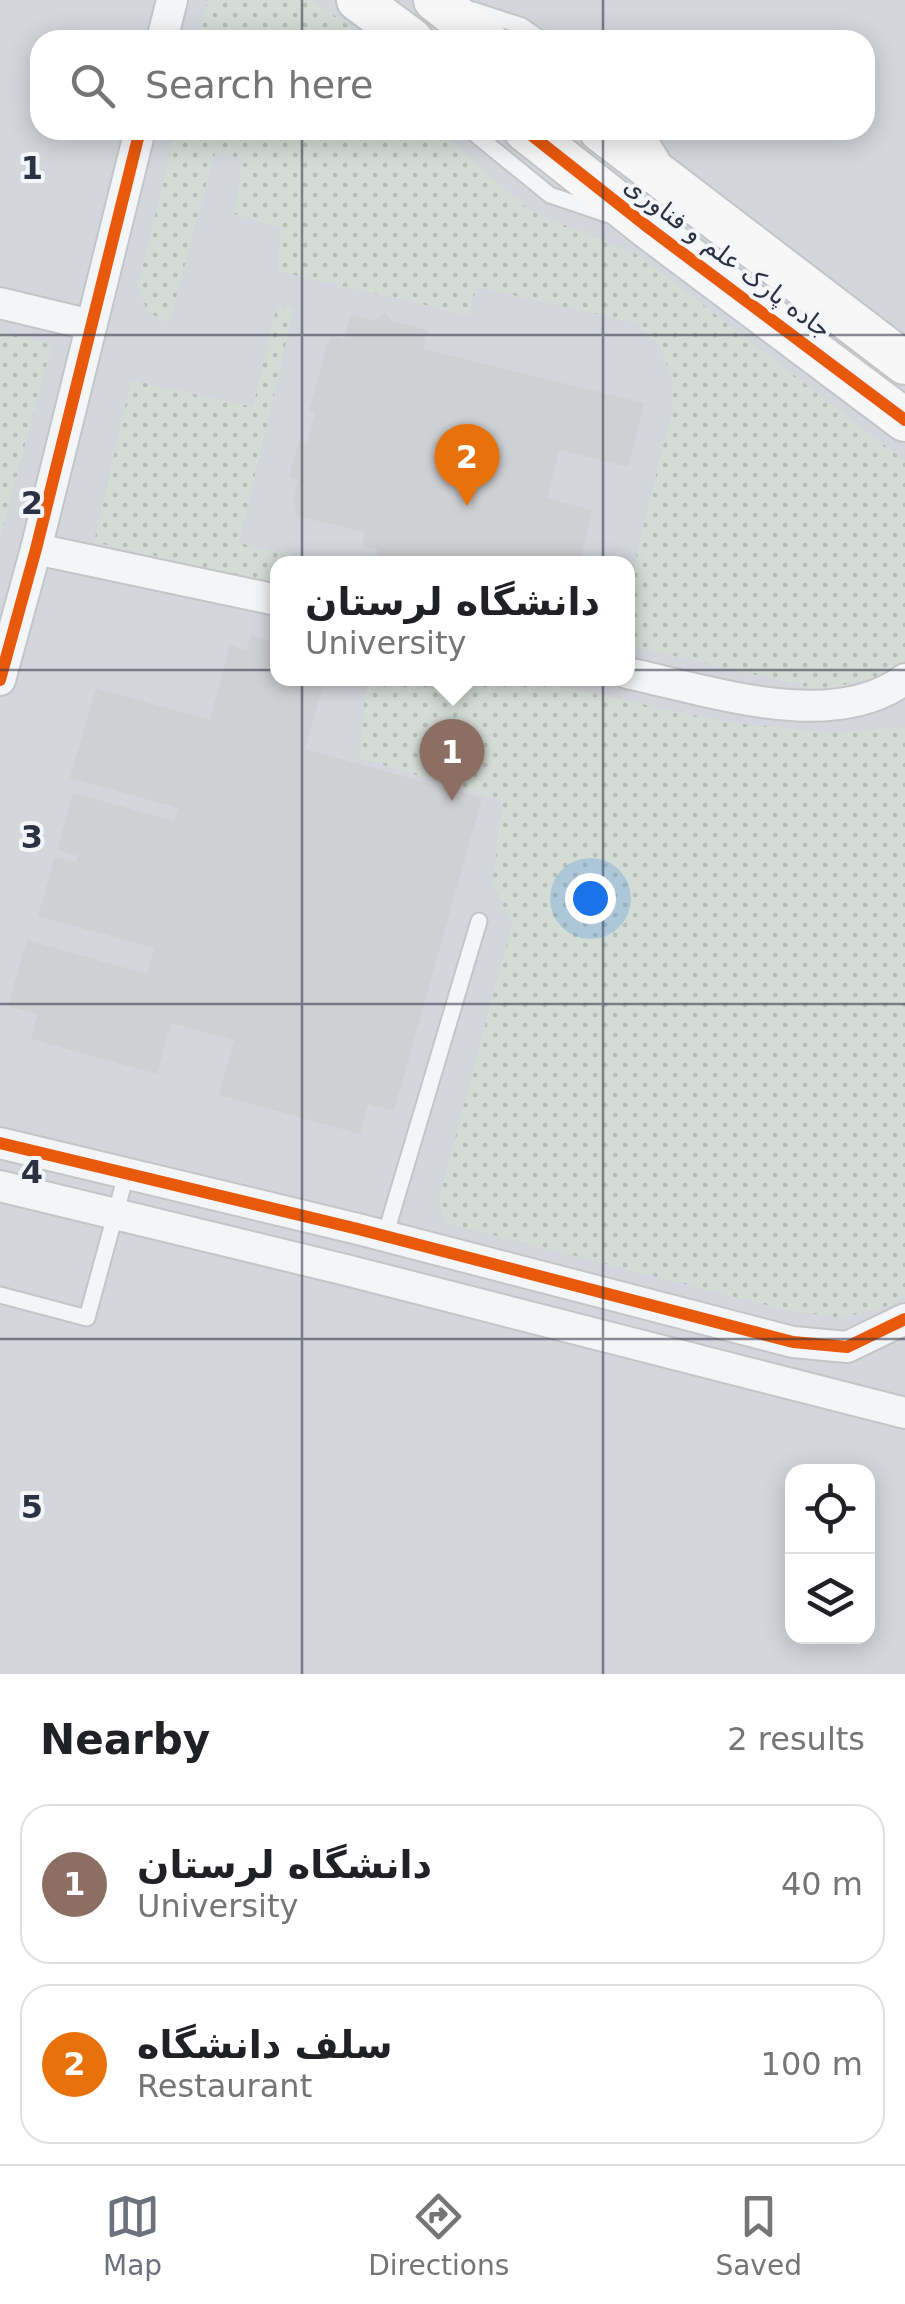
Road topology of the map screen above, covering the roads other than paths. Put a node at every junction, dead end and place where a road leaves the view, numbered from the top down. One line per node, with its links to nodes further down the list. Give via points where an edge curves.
1 (172, 0): 4 (street)
2 (358, 0): 5 (street)
3 (438, 0): 6 (street); 7 (lane)
4 (164, 30)
5 (398, 30)
6 (474, 30)
7 (528, 30)
8 (137, 140): 16 (street)
9 (482, 140): 14 (lane, via 550,195)
10 (538, 140): 14 (street, جاده پارک علم و فناوری)
11 (613, 140): 13 (street, جاده پارک علم و فناوری)
12 (650, 140): 13 (lane)
13 (687, 198): 17 (street, جاده پارک علم و فناوری)
14 (649, 228): 18 (street, جاده پارک علم و فناوری)
15 (0, 302): 16 (street)
16 (91, 325): 19 (street)
17 (905, 364)
18 (905, 420)
19 (36, 549): 20 (street); 23 (street)
20 (270, 599)
21 (635, 675): 22 (street, via 757,702 816,705 857,702)
22 (905, 679)
23 (0, 680)
24 (479, 921): 29 (lane)
25 (0, 1143): 26 (street)
26 (126, 1175): 28 (lane); 29 (street)
27 (0, 1186): 28 (street)
28 (116, 1214): 30 (street); 31 (lane, via 87,1318)
29 (386, 1236): 30 (street); 33 (street, via 793,1342)
30 (376, 1277): 34 (street)
31 (0, 1295)
32 (905, 1319): 33 (street)
33 (847, 1347): 34 (street)
34 (846, 1397): 35 (street)
35 (905, 1412)

